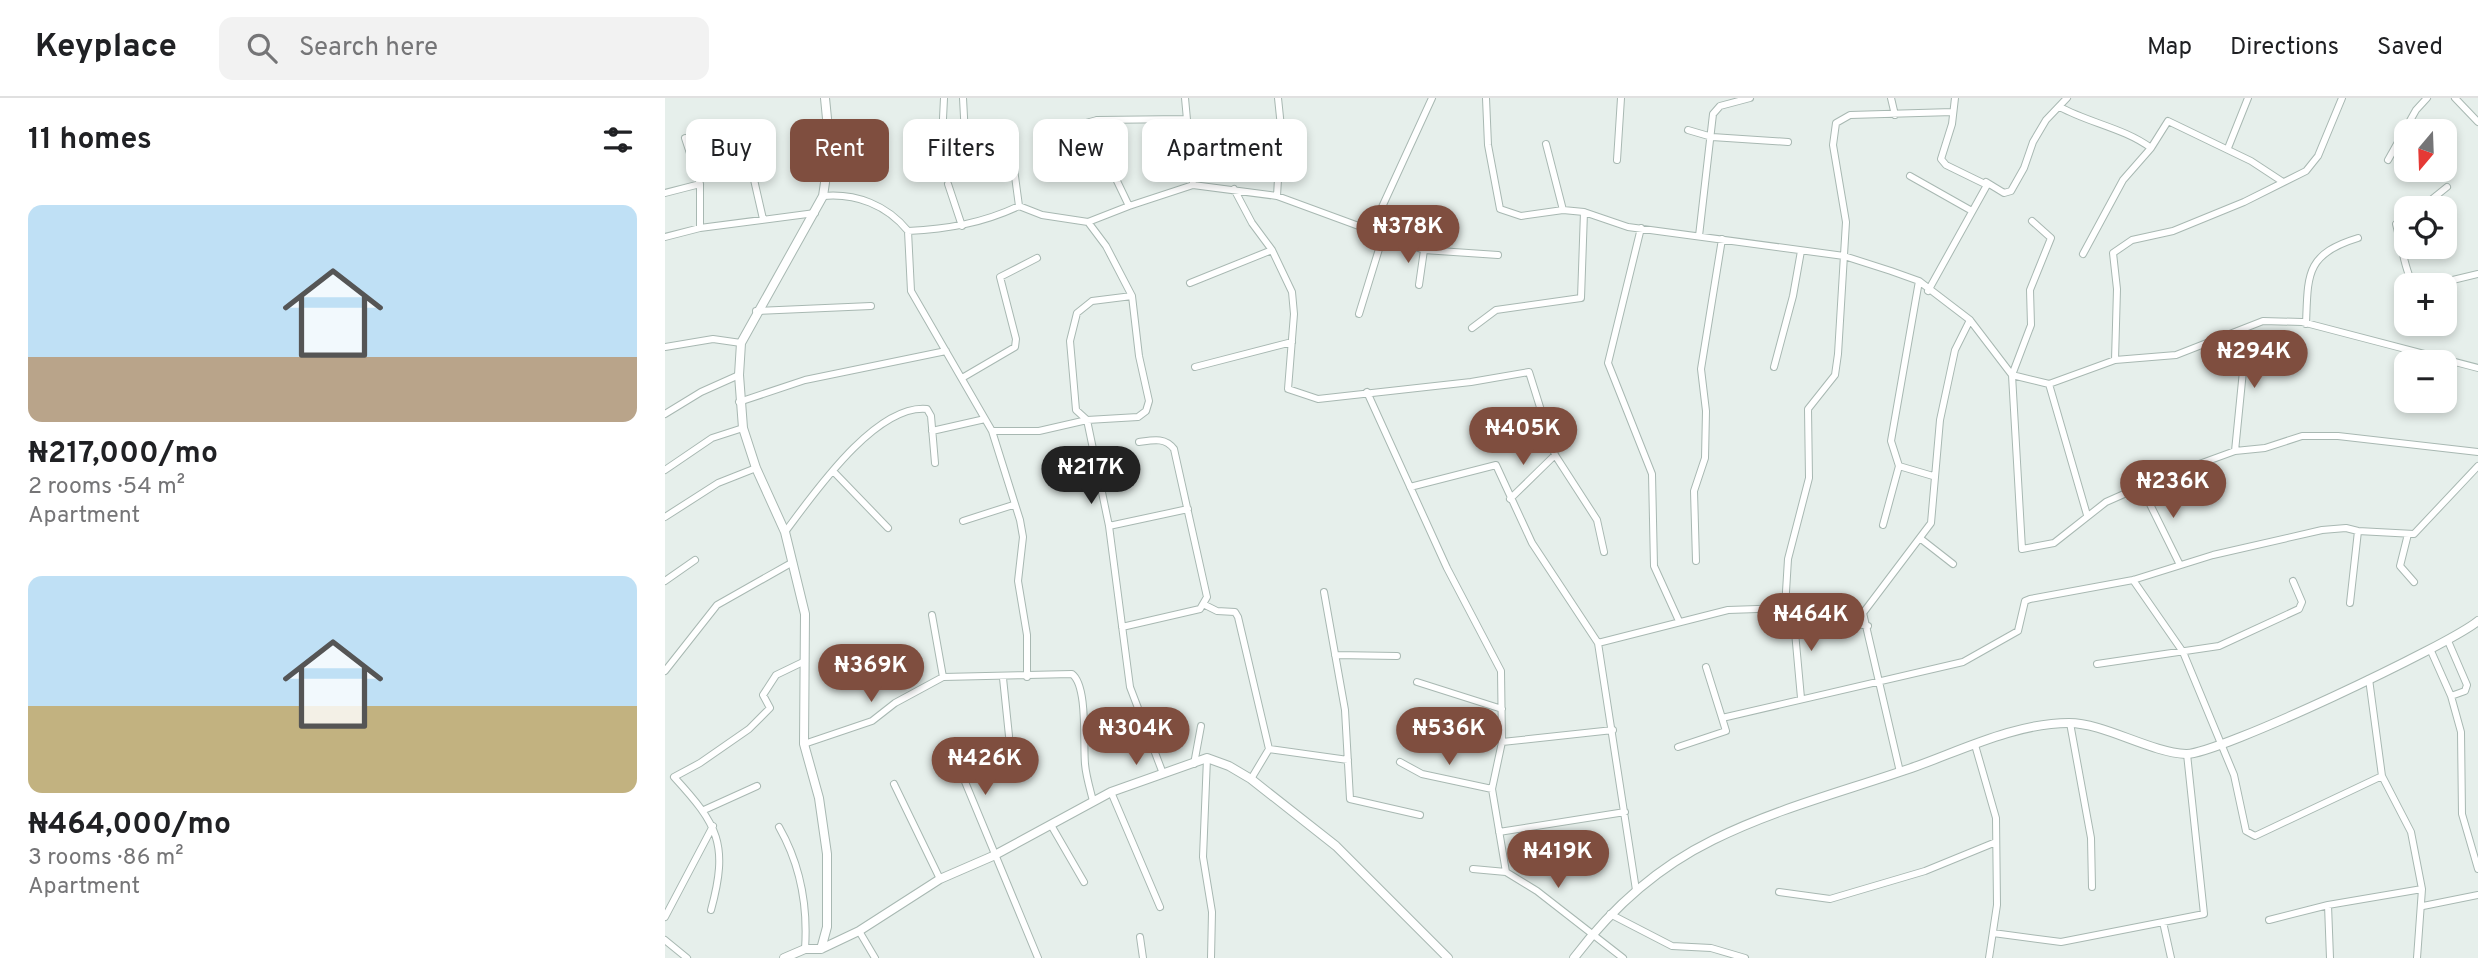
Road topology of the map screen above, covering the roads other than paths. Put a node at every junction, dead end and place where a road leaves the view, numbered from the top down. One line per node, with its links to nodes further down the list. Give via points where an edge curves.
1 (825, 98): 44 (street, via 830,149)
2 (944, 98): 3 (street, via 942,139 960,145 965,136)
3 (963, 98)
4 (1185, 98): 20 (street)
5 (1278, 98): 45 (street)
6 (1432, 98): 60 (street)
7 (1486, 98): 49 (street, via 1488,145 1500,209 1513,216)
8 (1622, 98): 29 (street)
9 (1750, 98): 23 (street, via 1720,106 1713,114)
10 (1891, 98): 19 (street)
11 (1955, 98): 18 (street)
12 (2067, 98): 17 (street)
13 (2248, 98): 28 (street)
14 (2342, 98): 37 (street, via 2312,165)
15 (2427, 98): 30 (street)
16 (2455, 98): 21 (street)
17 (2060, 107): 27 (street); 32 (street, via 2033,142 2011,191 2004,193)
18 (1953, 113): 19 (street); 32 (street, via 1941,159 1945,165)
19 (1895, 115): 71 (street, via 1850,115 1836,123 1833,145 1846,222)
20 (1186, 119)
21 (2478, 122)
22 (1688, 130): 23 (street)
23 (1712, 137): 25 (street); 62 (street)
24 (685, 138): 38 (street)
25 (1788, 142)
26 (1546, 144): 49 (street)
27 (2151, 148): 28 (street, via 2168,121); 69 (street, via 2123,180)
28 (2228, 148): 37 (street)
29 (1617, 160)
30 (2388, 160)
31 (1910, 176): 50 (street)
32 (1984, 181): 50 (street, via 1986,189)
33 (755, 182): 53 (street)
34 (1016, 182): 47 (street)
35 (1118, 182): 48 (street)
36 (1193, 182): 40 (street)
37 (2283, 182): 91 (street, via 2173,231 2132,240 2113,253)
38 (700, 184): 43 (street); 57 (street)
39 (948, 184): 56 (street)
40 (1193, 186): 42 (street); 48 (street)
41 (2448, 187): 46 (street)
42 (1234, 190): 45 (street); 66 (street)
43 (665, 193)
44 (823, 196): 52 (street); 59 (street, via 860,198 898,218)
45 (1277, 196): 60 (street)
46 (2436, 196)
47 (1019, 206): 55 (street, via 1042,215); 56 (street)
48 (1129, 206): 55 (street)
49 (1563, 210): 51 (street)
50 (1972, 211): 78 (street)
51 (1584, 212): 58 (street); 85 (street, via 1581,298 1496,310)
52 (815, 213): 53 (street); 81 (street)
53 (763, 219): 57 (street)
54 (2032, 221): 96 (street, via 2051,238 2029,290 2031,325)
55 (1088, 222): 79 (street)
56 (961, 226): 59 (street)
57 (700, 228): 63 (street)
58 (1641, 228): 62 (street); 149 (street, via 1608,363 1652,474 1654,566)
59 (908, 231): 90 (street, via 911,291)
60 (1371, 231): 61 (street)
61 (1383, 236): 67 (street); 82 (street)
62 (1699, 236): 65 (street)
63 (665, 237)
64 (2358, 238): 84 (street, via 2338,244 2312,267)
65 (1722, 239): 68 (street); 135 (street, via 1701,369 1706,446 1694,491)
66 (1272, 250): 76 (street); 87 (street, via 1292,292)
67 (1425, 250): 70 (street); 77 (street)
68 (1801, 251): 71 (street); 93 (street)
69 (2083, 254)
70 (1498, 255)
71 (1845, 256): 75 (street); 146 (street, via 1835,375 1808,409 1809,478 1788,559)
72 (1037, 258): 97 (street, via 1000,277 1015,347)
73 (2478, 274): 74 (street)
74 (2457, 279)
75 (1919, 281): 78 (street); 112 (street, via 1891,441)
76 (1190, 282)
77 (1419, 285)
78 (1928, 291): 83 (street)
79 (1132, 296): 103 (street, via 1092,301 1077,313 1070,341 1076,410); 103 (street, via 1149,401 1146,411 1138,417)
80 (871, 306): 81 (street)
81 (756, 311): 88 (street)
82 (1359, 314)
83 (1970, 320): 96 (street); 117 (street, via 1955,350)
84 (2306, 324): 86 (street, via 2263,321); 94 (street)
85 (1472, 328)
86 (2243, 330): 91 (street, via 2176,355); 108 (street)
87 (1293, 342): 92 (street); 99 (street, via 1288,389 1318,399)
88 (741, 343): 89 (street, via 713,339); 95 (street)
89 (665, 347)
90 (946, 351): 97 (street); 100 (street, via 805,380)
91 (2115, 360): 98 (street)
92 (1195, 367)
93 (1774, 367)
94 (2478, 368)
95 (739, 375): 100 (street); 101 (street)
96 (2012, 375): 98 (street); 123 (street, via 2021,549 2054,543)
97 (962, 378): 102 (street)
98 (2049, 384): 123 (street)
99 (1367, 393): 110 (street, via 1528,372); 119 (street)
100 (739, 402): 104 (street)
101 (665, 414)
102 (985, 419): 105 (street); 106 (street)
103 (1087, 420): 106 (street, via 1039,431); 127 (street)
104 (743, 428): 114 (street); 115 (street, via 712,438)
105 (932, 431): 111 (street); 116 (street, via 927,409 899,414 849,451)
106 (992, 431): 121 (street)
107 (1139, 442): 122 (street, via 1169,442)
108 (2235, 452): 109 (street, via 2325,435); 118 (street)
109 (2478, 453)
110 (1555, 455): 120 (street); 133 (street, via 1597,520)
111 (935, 463)
112 (1899, 466): 117 (street); 126 (street)
113 (2478, 466): 131 (street, via 2414,534)
114 (756, 468): 124 (street, via 718,483); 130 (street)
115 (665, 470)
116 (833, 471): 128 (street); 130 (street)
117 (1933, 476): 132 (street, via 1931,523)
118 (2141, 486): 123 (street); 138 (street)
119 (1410, 487): 120 (street, via 1496,466); 171 (street, via 1501,671)
120 (1510, 499): 154 (street, via 1532,543)
121 (1013, 505): 125 (street); 164 (street, via 1023,537 1019,581)
122 (1188, 509): 127 (street); 145 (street)
123 (2087, 515)
124 (665, 517)
125 (963, 521)
126 (1883, 525)
127 (1109, 526): 152 (street)
128 (888, 528)
129 (2358, 531): 131 (street); 138 (street, via 2322,530); 144 (street)
130 (785, 532): 136 (street)
131 (2408, 534): 142 (street, via 2400,566)
132 (1921, 539): 137 (street); 151 (street, via 1863,613)
133 (1604, 552)
134 (695, 560): 140 (street)
135 (1696, 561)
136 (793, 562): 159 (street, via 805,614); 162 (street, via 717,605)
137 (1953, 564)
138 (2180, 565): 139 (street)
139 (2133, 580): 156 (street); 168 (street, via 2025,601 2018,631 1973,658)
140 (665, 581)
141 (2293, 581): 156 (street, via 2302,602 2299,609 2219,646)
142 (2414, 582)
143 (1324, 592): 157 (street)
144 (2350, 603)
145 (1205, 605): 152 (street); 183 (street, via 1235,612 1238,617)
146 (1785, 608): 147 (street); 149 (street, via 1728,610)
147 (1793, 610): 151 (street); 170 (street)
148 (932, 615): 163 (street)
149 (1679, 621): 154 (street)
150 (2478, 621): 153 (street)
151 (1868, 626): 168 (street)
152 (1122, 627): 189 (street, via 1130,687)
153 (2448, 641): 155 (street); 169 (street, via 2467,685 2465,691)
154 (1598, 643): 175 (street)
155 (2431, 651): 166 (street); 169 (street)
156 (2183, 652): 160 (street); 180 (street)
157 (1335, 655): 158 (street); 186 (street)
158 (1397, 656)
159 (805, 661): 178 (street); 198 (street, via 770,680 763,695 770,708 749,729 674,778)
160 (2097, 664)
161 (1706, 667): 172 (street)
162 (665, 671)
163 (943, 677): 165 (street); 178 (street, via 895,703 873,721)
164 (1027, 677): 165 (street); 197 (street, via 1072,674 1077,680)
165 (1003, 678): 176 (street)
166 (2368, 679): 180 (street); 191 (street)
167 (1417, 682): 171 (street)
168 (1881, 682): 170 (street); 190 (street)
169 (2451, 696): 208 (street, via 2461,732 2462,814)
170 (1801, 698): 172 (street)
171 (1502, 709): 177 (street)
172 (1722, 718): 181 (street, via 1726,731)
173 (2070, 723): 179 (street, via 2029,728); 184 (street); 212 (street, via 2091,838)
174 (1202, 726): 188 (street)
175 (1613, 730): 177 (street); 199 (street)
176 (1009, 736)
177 (1502, 742): 195 (street)
178 (804, 744): 231 (street, via 819,798 827,854 827,927)
179 (1975, 745): 190 (street); 205 (street, via 1996,818)
180 (2220, 745): 184 (street); 191 (street, via 2234,775 2246,831 2255,836)
181 (1678, 747)
182 (951, 748): 206 (street)
183 (1269, 749): 186 (street); 192 (street)
184 (2187, 754): 224 (street, via 2204,915)
185 (1207, 758): 188 (street); 192 (street); 237 (street, via 1203,857 1212,912)
186 (1348, 760): 200 (street, via 1350,799)
187 (1400, 762): 195 (street, via 1422,774)
188 (1194, 764): 189 (street)
189 (1162, 771): 196 (street)
190 (1900, 772): 214 (street, via 1712,840)
191 (2382, 776): 213 (street, via 2411,832)
192 (1251, 779): 238 (street, via 1336,846)
193 (894, 784): 210 (street)
194 (757, 786): 198 (street)
195 (1492, 789): 204 (street)
196 (1111, 792): 197 (street); 219 (street)
197 (1093, 801): 201 (street)
198 (704, 810): 202 (street)
199 (1625, 812): 204 (street); 214 (street)
200 (1420, 815)
201 (1051, 825): 206 (street); 211 (street)
202 (713, 827): 220 (street, via 720,853 719,883); 222 (street)
203 (779, 827): 230 (street, via 793,854 807,917)
204 (1499, 832): 209 (street)
205 (1996, 842): 215 (street, via 1926,871 1830,899); 226 (street)
206 (993, 856): 210 (street); 235 (street)
207 (1473, 869): 209 (street)
208 (2478, 869)
209 (1506, 872): 227 (street)
210 (940, 879): 225 (street)
211 (1084, 882)
212 (2092, 887)
213 (2423, 889): 217 (street); 218 (street)
214 (1636, 890): 221 (street)
215 (1779, 892)
216 (2478, 895): 218 (street)
217 (2329, 905): 223 (street); 244 (street)
218 (2423, 906): 245 (street)
219 (1160, 907)
220 (711, 910)
221 (1609, 914): 227 (street); 241 (street, via 1672,946 1711,948)
222 (665, 917)
223 (2269, 920)
224 (2163, 922): 226 (street, via 2061,942); 243 (street)
225 (859, 932): 231 (street); 234 (street)
226 (1993, 933): 242 (street)
227 (1592, 934): 239 (street); 240 (street)
228 (1140, 937): 236 (street)
229 (665, 940): 232 (street)
230 (805, 949): 231 (street); 233 (street)
231 (822, 954)
232 (687, 958)
233 (784, 958)
234 (875, 958)
235 (1038, 958)
236 (1143, 958)
237 (1211, 958)
238 (1448, 958)
239 (1574, 958)
240 (1623, 958)
241 (1745, 958)
242 (1989, 958)
243 (2171, 958)
244 (2330, 958)
245 (2417, 958)

